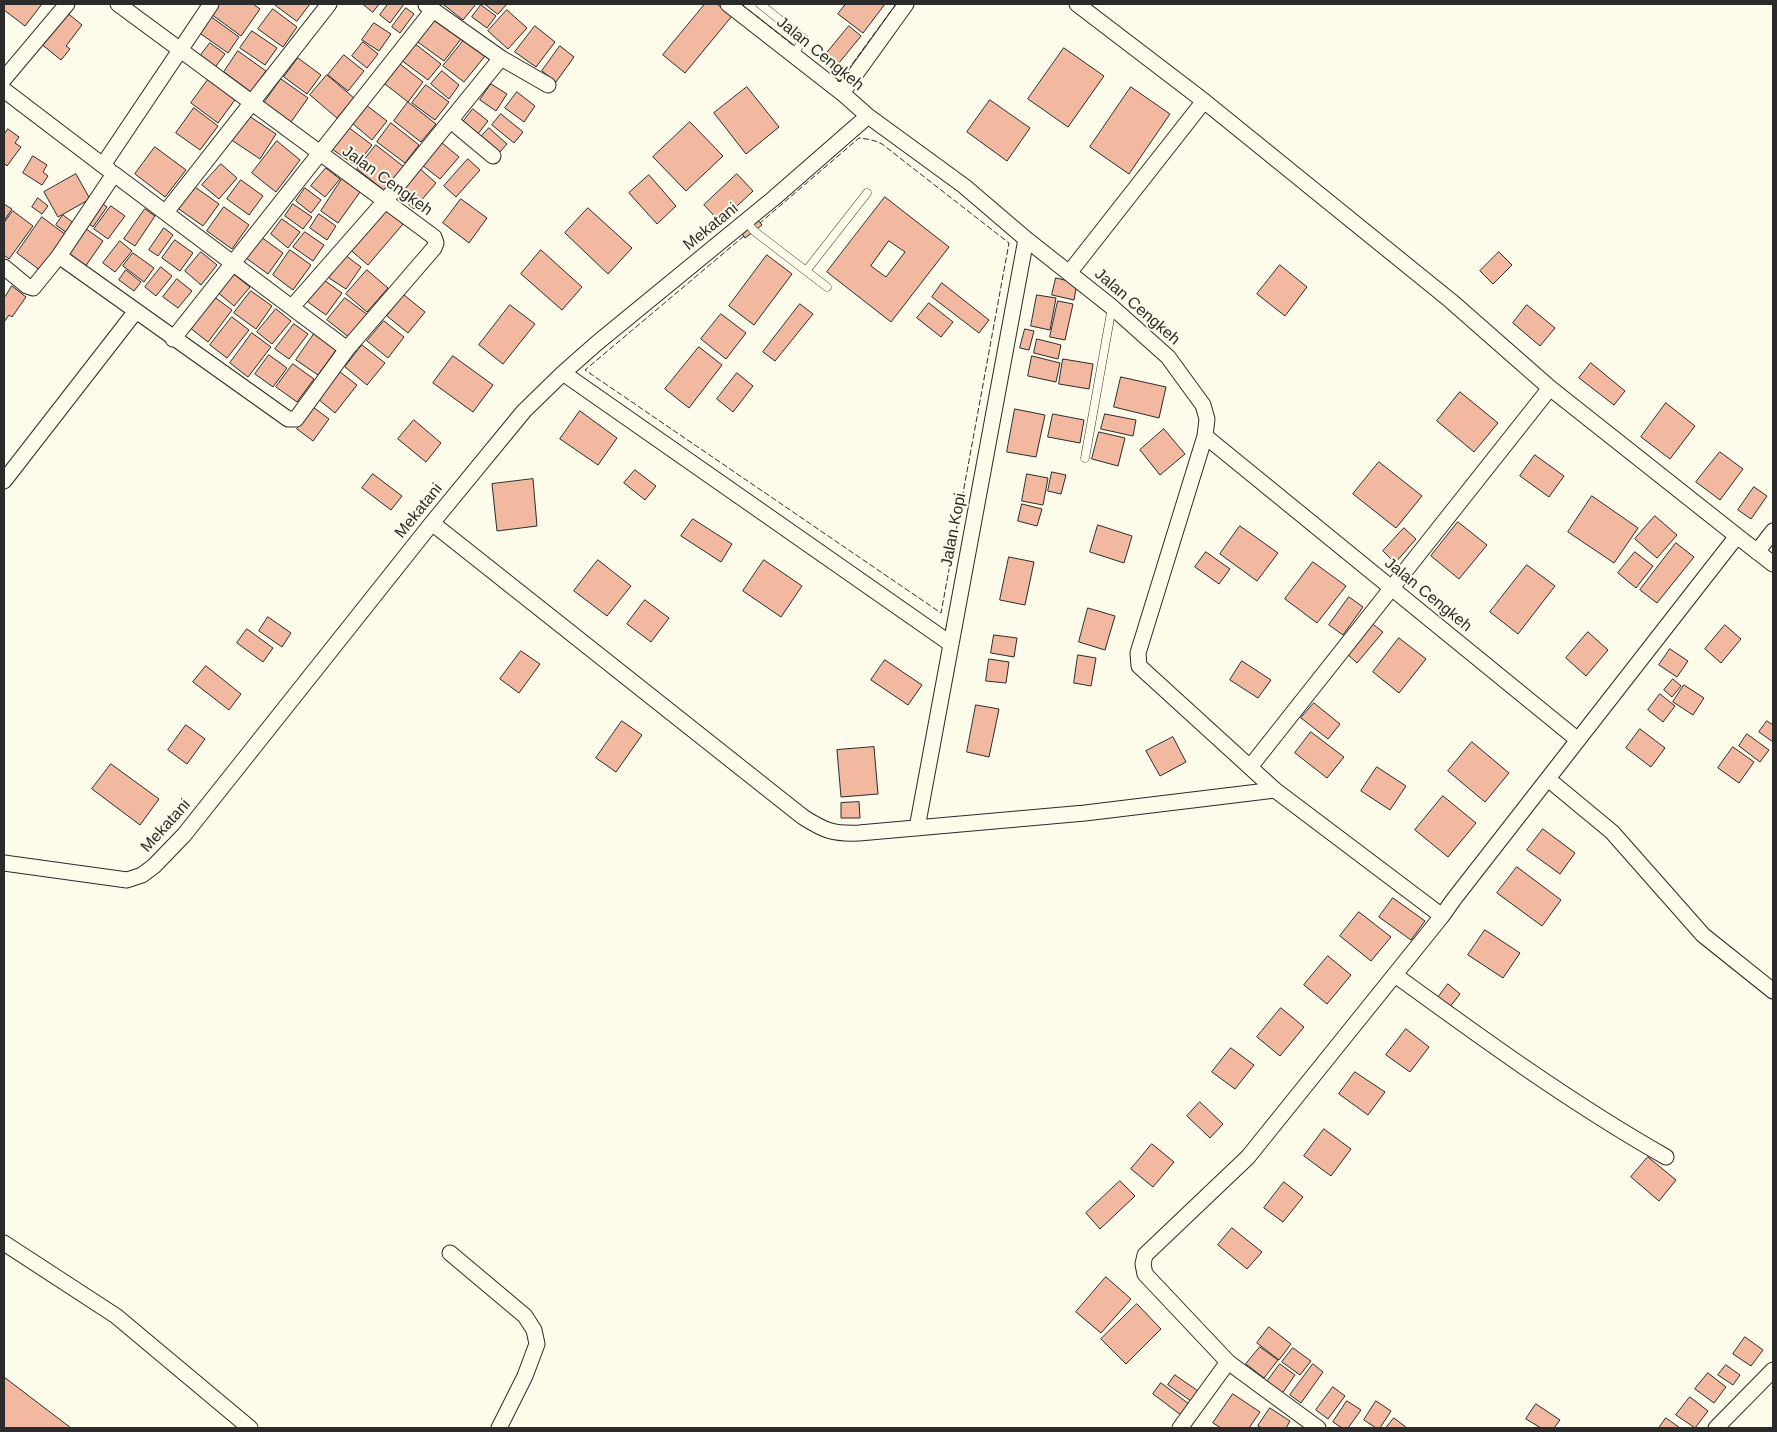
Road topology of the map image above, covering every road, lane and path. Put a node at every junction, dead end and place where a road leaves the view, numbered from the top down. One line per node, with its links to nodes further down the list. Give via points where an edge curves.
1 (67, 4): 13 (street)
2 (118, 4): 10 (street, Jalan Cengkeh)
3 (212, 4): 10 (street)
4 (329, 4): 18 (street)
5 (730, 4): 11 (street, Jalan Cengkeh)
6 (760, 4): 11 (lane, via 804,39)
7 (906, 4): 16 (street)
8 (1078, 4): 17 (street)
9 (429, 7): 12 (street); 21 (street)
10 (180, 50): 18 (street, Jalan Cengkeh); 23 (street)
11 (793, 55): 16 (street, Jalan Cengkeh)
12 (501, 58): 14 (street); 20 (street)
13 (4, 80)
14 (548, 84)
15 (4, 90): 23 (street)
16 (842, 93): 19 (street, Jalan Cengkeh)
17 (1204, 101): 33 (street); 41 (street, via 1450,301)
18 (253, 103): 21 (street, Jalan Cengkeh); 26 (street)
19 (868, 116): 27 (street, Mekatani); 28 (street, Jalan Cengkeh, via 964,186)
20 (450, 121): 22 (street); 25 (street)
21 (320, 153): 25 (street, Jalan Cengkeh); 30 (street)
22 (493, 156)
23 (108, 169): 26 (street); 29 (street)
24 (867, 193): 32 (lane)
25 (385, 201): 35 (street); 39 (street, Jalan Cengkeh, via 434,237 436,243)
26 (166, 212): 30 (street)
27 (746, 221): 32 (lane, via 754,231); 40 (street, Mekatani)
28 (1026, 239): 33 (street, Jalan Cengkeh); 51 (street, Jalan Kopi)
29 (59, 256): 31 (street, via 33,288); 37 (street)
30 (233, 263): 35 (street); 38 (street)
31 (4, 267)
32 (806, 271): 34 (lane)
33 (1069, 273): 36 (street, Jalan Cengkeh)
34 (827, 287)
35 (292, 307): 39 (street)
36 (1112, 307): 42 (street, Jalan Cengkeh, via 1168,357 1202,405 1207,419); 43 (lane)
37 (136, 311): 38 (street); 44 (street)
38 (173, 339): 39 (street, Jalan Cengkeh, via 288,419 296,419)
39 (347, 348)
40 (563, 373): 45 (street, Mekatani, via 524,411); 51 (street)
41 (1550, 388): 47 (street); 50 (street)
42 (1206, 436): 50 (street, Jalan Cengkeh); 53 (street, via 1138,660 1139,666)
43 (1085, 458)
44 (4, 481)
45 (432, 523): 56 (street, via 820,828 838,834); 57 (street, Mekatani, via 184,835 154,866 127,880)
46 (1773, 531): 48 (street)
47 (1737, 536): 48 (street); 52 (street)
48 (1757, 552): 49 (street)
49 (1773, 564)
50 (1391, 588): 52 (street, Jalan Cengkeh); 53 (street)
51 (951, 644): 56 (street, Jalan Kopi)
52 (1578, 740): 54 (street)
53 (1250, 766): 55 (street)
54 (1548, 779): 58 (street); 60 (street, via 1612,832 1704,935)
55 (1275, 790): 56 (street, via 1085,813); 58 (street)
56 (917, 828)
57 (4, 863)
58 (1442, 916): 59 (street)
59 (1395, 975): 61 (street, via 1510,1060); 64 (street, via 1248,1158 1145,1255 1145,1274)
60 (1773, 991)
61 (1666, 1157)
62 (4, 1243): 67 (street, via 116,1316)
63 (450, 1253): 68 (street, via 525,1316 534,1330 537,1344)
64 (1228, 1362): 66 (street); 69 (street)
65 (1773, 1370): 70 (street)
66 (1311, 1426)
67 (250, 1428)
68 (499, 1428)
69 (1180, 1428)
70 (1716, 1428)

